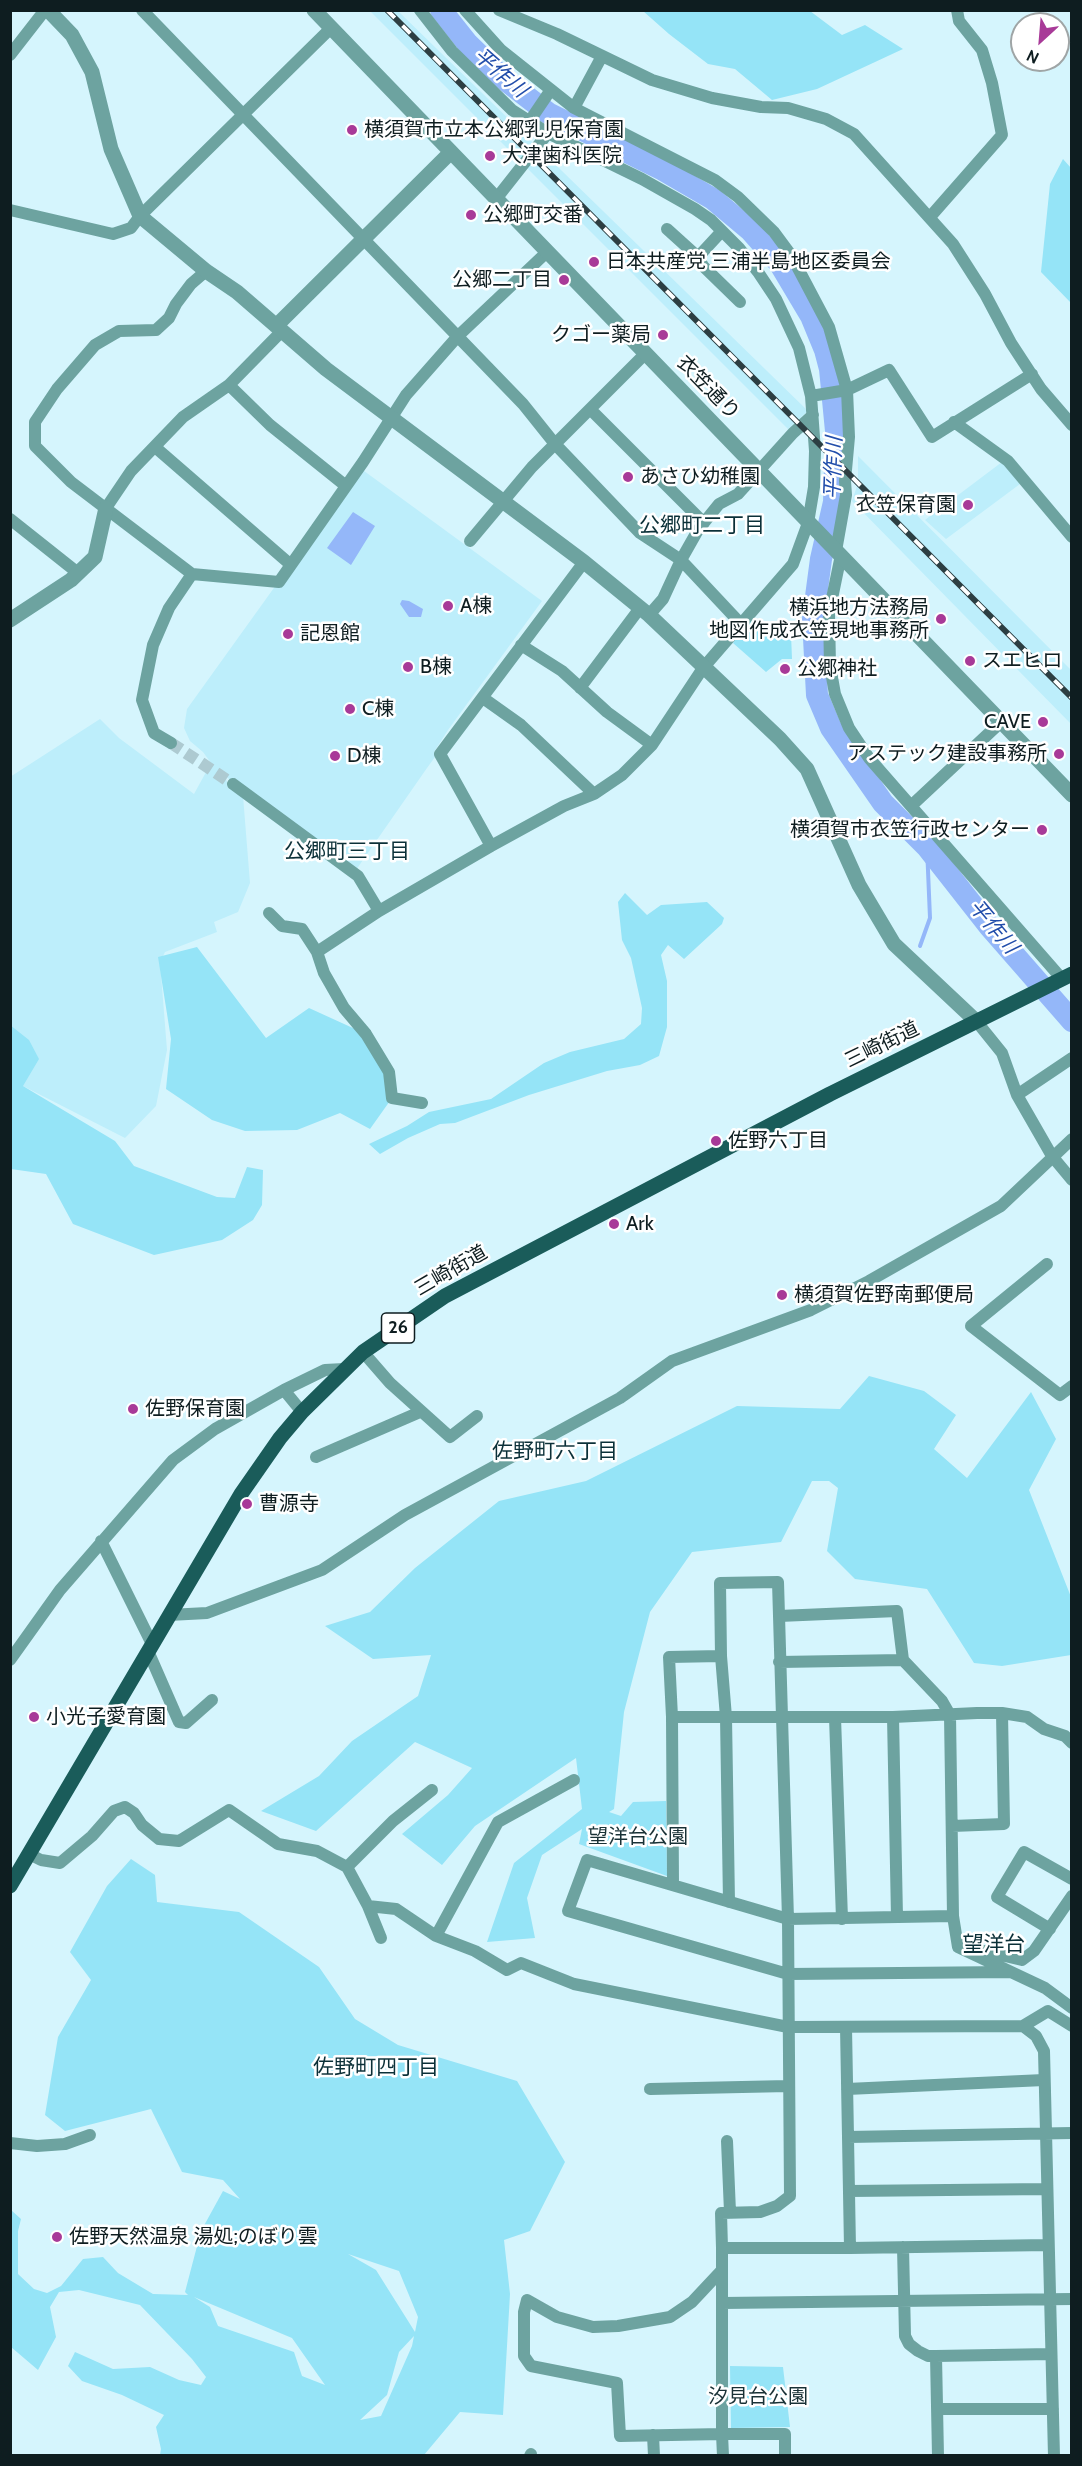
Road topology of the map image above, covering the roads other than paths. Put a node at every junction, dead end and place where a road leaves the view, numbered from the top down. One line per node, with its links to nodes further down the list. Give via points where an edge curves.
1 (46, 10): 9 (street); 19 (street, via 72,35 92,72 111,149)
2 (142, 10): 13 (street)
3 (314, 10): 8 (street, 衣笠通り)
4 (420, 10): 14 (street, via 473,74)
5 (465, 10): 11 (street, via 501,50)
6 (499, 10): 10 (street)
7 (957, 10): 20 (street, via 959,21 982,50 1002,135)
8 (331, 28): 13 (street); 16 (street, 衣笠通り)
9 (10, 55)
10 (602, 56): 12 (street); 20 (street, via 683,91 761,107 788,108 826,119 854,134)
11 (549, 92): 12 (street); 14 (street)
12 (574, 108): 33 (street, via 715,180 774,232 801,271 829,327)
13 (243, 114): 19 (street); 23 (street)
14 (530, 121): 15 (street)
15 (548, 133): 17 (street); 22 (street, via 676,197)
16 (451, 152): 17 (street, 衣笠通り); 23 (street)
17 (496, 199): 24 (street, 衣笠通り)
18 (10, 210): 19 (street, via 113,234 131,228)
19 (140, 216): 26 (street)
20 (930, 217): 31 (street, via 953,244)
21 (667, 230): 25 (street)
22 (722, 231): 25 (street); 34 (street, via 758,272 789,323)
23 (364, 238): 28 (street); 29 (street)
24 (547, 252): 29 (street); 30 (street, 衣笠通り)
25 (698, 257): 27 (street)
26 (206, 271): 28 (street); 45 (street, via 191,284 169,318 156,330 119,331 95,345 35,422 35,446 71,482)
27 (740, 302)
28 (279, 328): 32 (street); 37 (street)
29 (458, 336): 37 (street, via 406,395); 40 (street)
30 (645, 354): 35 (street); 42 (street, 衣笠通り)
31 (1032, 374): 38 (street); 39 (street)
32 (229, 385): 41 (street, via 183,417); 43 (street, via 270,425)
33 (845, 390): 34 (street); 38 (street, via 889,370 932,437); 51 (street, via 849,437 846,495)
34 (814, 396): 36 (street)
35 (590, 409): 40 (street); 47 (street)
36 (813, 415): 42 (street); 48 (street)
37 (392, 418): 43 (street); 44 (street)
38 (954, 422): 49 (street, via 1008,461)
39 (1071, 424)
40 (555, 444): 44 (street); 52 (street, via 640,533)
41 (155, 447): 45 (street, via 131,471); 54 (street)
42 (758, 471): 47 (street, via 738,494 719,504); 48 (street, 衣笠通り)
43 (346, 486): 54 (street)
44 (503, 500): 50 (street); 53 (street)
45 (106, 508): 55 (street, via 95,557); 56 (street)
46 (10, 519): 55 (street)
47 (704, 523): 52 (street)
48 (811, 525): 51 (street, 衣笠通り); 59 (street, via 793,564)
49 (1071, 537)
50 (470, 542)
51 (837, 551): 64 (street, 衣笠通り); 70 (street, via 829,613 835,694 849,728 869,758)
52 (681, 560): 57 (street, via 663,599); 59 (street)
53 (584, 562): 57 (street); 60 (street)
54 (291, 565): 56 (street, via 279,582)
55 (78, 573): 58 (street)
56 (192, 574): 65 (street, via 169,608 153,645 142,700 154,733)
57 (644, 611): 61 (street); 62 (street)
58 (10, 620)
59 (741, 624): 61 (street)
60 (521, 645): 62 (street, via 562,671); 63 (street)
61 (703, 668): 66 (street); 76 (street, via 807,769 865,896 894,944)
62 (580, 688): 66 (street)
63 (483, 698): 68 (street, via 522,725); 71 (street, via 440,754)
64 (1001, 722): 69 (street, 衣笠通り); 70 (street)
65 (171, 743)
66 (652, 745): 68 (street, via 622,776)
67 (233, 784): 72 (street, via 358,876)
68 (594, 794): 71 (street)
69 (1071, 795)
70 (911, 806): 75 (street)
71 (491, 846): 72 (street)
72 (379, 911): 74 (street)
73 (269, 913): 74 (street, via 282,926 302,929)
74 (317, 952): 79 (street, via 344,1008 366,1034 389,1072 392,1098)
75 (1065, 977): 76 (main road, 三崎街道 / 26)
76 (977, 1022): 78 (street, via 1002,1053); 84 (main road, 三崎街道 / 26, via 818,1100 445,1296)
77 (1071, 1058): 78 (street)
78 (1017, 1095): 81 (street)
79 (422, 1104)
80 (1071, 1139): 81 (street)
81 (1052, 1156): 82 (street); 93 (street, via 1001,1206 811,1310 672,1361 620,1398 415,1509 322,1570 207,1613)
82 (1071, 1180)
83 (1047, 1264): 86 (street, via 971,1326 1060,1395)
84 (363, 1352): 85 (main road, 三崎街道 / 26); 89 (street)
85 (344, 1369): 87 (street, via 325,1370); 88 (main road, 三崎街道 / 26)
86 (1071, 1386)
87 (285, 1390): 88 (street); 92 (street, via 215,1429 173,1460)
88 (302, 1412): 93 (main road, 三崎街道 / 26, via 241,1494)
89 (420, 1412): 90 (street, via 450,1437); 91 (street)
90 (477, 1416)
91 (316, 1457)
92 (101, 1541): 95 (street); 97 (street)
93 (169, 1615): 95 (main road, 三崎街道 / 26)
94 (779, 1616): 96 (street, via 778,1582 720,1583); 98 (street, via 897,1611); 99 (street)
95 (150, 1648): 100 (street, via 179,1722 186,1723); 112 (main road, 三崎街道 / 26)
96 (721, 1656): 103 (street); 107 (street, via 669,1657)
97 (10, 1660)
98 (903, 1660): 99 (street); 102 (street, via 942,1701)
99 (779, 1662): 104 (street)
100 (212, 1700)
101 (1002, 1713): 102 (street); 108 (street, via 1027,1717); 111 (street, via 1004,1824)
102 (950, 1715): 106 (street); 111 (street)
103 (726, 1717): 104 (street); 107 (street); 118 (street)
104 (782, 1717): 105 (street); 122 (street)
105 (835, 1717): 106 (street); 123 (street)
106 (893, 1717): 121 (street)
107 (672, 1718): 115 (street)
108 (1071, 1743)
109 (574, 1780): 125 (street, via 498,1822)
110 (432, 1790): 113 (street, via 393,1821)
111 (952, 1826): 120 (street)
112 (29, 1854): 113 (street, via 60,1863 92,1836 114,1810 124,1807 134,1812 159,1839 179,1841 229,1810 278,1844 317,1851); 116 (main road, 三崎街道 / 26)
113 (347, 1867): 119 (street)
114 (1071, 1879): 124 (street, via 1024,1852 997,1897)
115 (673, 1885): 118 (street); 129 (street, via 586,1860 568,1911)
116 (10, 1886)
117 (1071, 1896): 124 (street)
118 (729, 1902): 122 (street)
119 (368, 1906): 125 (street, via 396,1910); 126 (street)
120 (953, 1916): 121 (street); 127 (street, via 958,1947)
121 (897, 1917): 123 (street)
122 (788, 1919): 123 (street); 129 (street)
123 (842, 1919)
124 (1050, 1929): 127 (street, via 1022,1960 973,1948)
125 (436, 1936): 133 (street, via 476,1951 507,1970 521,1963 574,1984)
126 (381, 1938)
127 (964, 1950): 128 (street)
128 (1011, 1972): 129 (street); 130 (street, via 1045,1988)
129 (788, 1974): 133 (street)
130 (1071, 2008)
131 (1023, 2026): 132 (street, via 1048,2011); 134 (street); 135 (street, via 1036,2036 1044,2051)
132 (1071, 2026)
133 (788, 2027): 134 (street); 136 (street)
134 (846, 2027): 137 (street)
135 (1044, 2080): 137 (street); 140 (street)
136 (788, 2086): 138 (street); 147 (street, via 790,2196 760,2212)
137 (847, 2089): 142 (street)
138 (650, 2090)
139 (1071, 2133): 140 (street)
140 (1046, 2134): 142 (street); 145 (street)
141 (90, 2135): 144 (street, via 65,2144)
142 (848, 2138): 146 (street)
143 (727, 2141): 147 (street)
144 (10, 2143)
145 (1047, 2189): 146 (street); 148 (street)
146 (849, 2191): 151 (street)
147 (730, 2212): 150 (street, via 721,2212)
148 (1048, 2245): 149 (street); 154 (street)
149 (903, 2247): 151 (street); 155 (street)
150 (722, 2248): 151 (street); 152 (street)
151 (850, 2248)
152 (722, 2270): 156 (street); 162 (street, via 692,2302 670,2317 618,2326 592,2327 557,2317 528,2300 524,2312 524,2356 531,2366 617,2383 620,2436)
153 (1071, 2298): 154 (street)
154 (1050, 2299): 155 (street); 157 (street)
155 (903, 2301): 156 (street); 158 (street, via 909,2344 928,2356)
156 (722, 2303): 161 (street)
157 (1051, 2354): 158 (street); 160 (street)
158 (936, 2356): 159 (street)
159 (937, 2409): 160 (street); 166 (street)
160 (1053, 2409): 167 (street)
161 (722, 2434): 162 (street); 164 (street); 165 (street, via 786,2434)
162 (653, 2435): 163 (street)
163 (654, 2456)
164 (723, 2456)
165 (785, 2456)
166 (938, 2456)
167 (1054, 2456)

